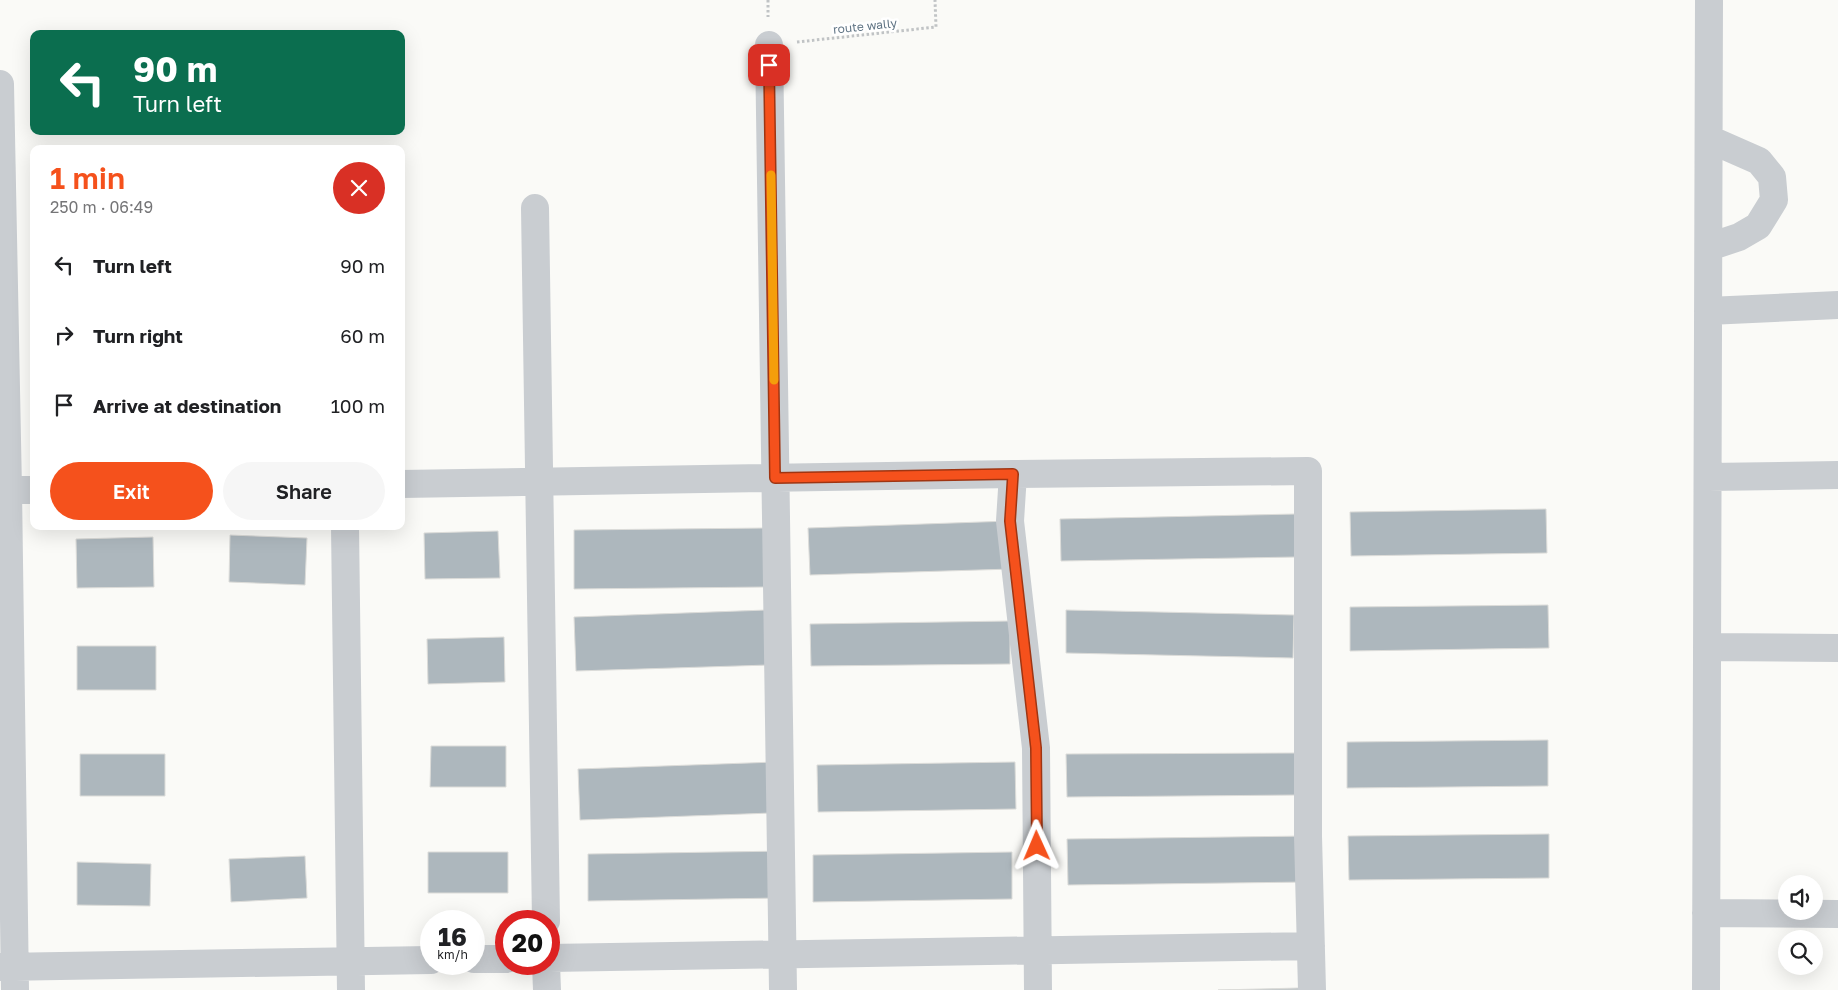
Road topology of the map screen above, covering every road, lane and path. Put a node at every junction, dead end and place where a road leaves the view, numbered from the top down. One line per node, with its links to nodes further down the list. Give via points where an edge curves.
1 (936, 0): 3 (path, route wally, via 936,26)
2 (1709, 0): 5 (street)
3 (769, 45): 13 (street)
4 (0, 84): 16 (street)
5 (1709, 140): 7 (street); 7 (street, via 1759,161 1772,177 1774,200 1758,226 1739,237)
6 (535, 208): 14 (street)
7 (1709, 247): 9 (street)
8 (1838, 305): 9 (street)
9 (1708, 311): 12 (street)
10 (1013, 474): 13 (street); 23 (street, via 1308,471); 24 (street, via 1010,521 1036,748)
11 (1838, 475): 12 (street)
12 (1708, 476): 18 (street)
13 (775, 478): 14 (street); 25 (street)
14 (539, 482): 15 (street); 20 (street)
15 (405, 484)
16 (14, 490): 29 (street)
17 (345, 530): 28 (street)
18 (1707, 648): 19 (street); 21 (street)
19 (1838, 648)
20 (546, 910)
21 (1706, 913): 22 (street); 36 (street)
22 (1838, 914)
23 (1311, 946): 24 (street); 35 (street)
24 (1039, 951): 25 (street); 34 (street)
25 (783, 954): 26 (street); 33 (street)
26 (560, 958)
27 (420, 960): 28 (street)
28 (351, 962): 29 (street); 31 (street)
29 (10, 975)
30 (546, 975): 32 (street)
31 (351, 990)
32 (547, 990)
33 (783, 990)
34 (1038, 990)
35 (1312, 990)
36 (1706, 990)

